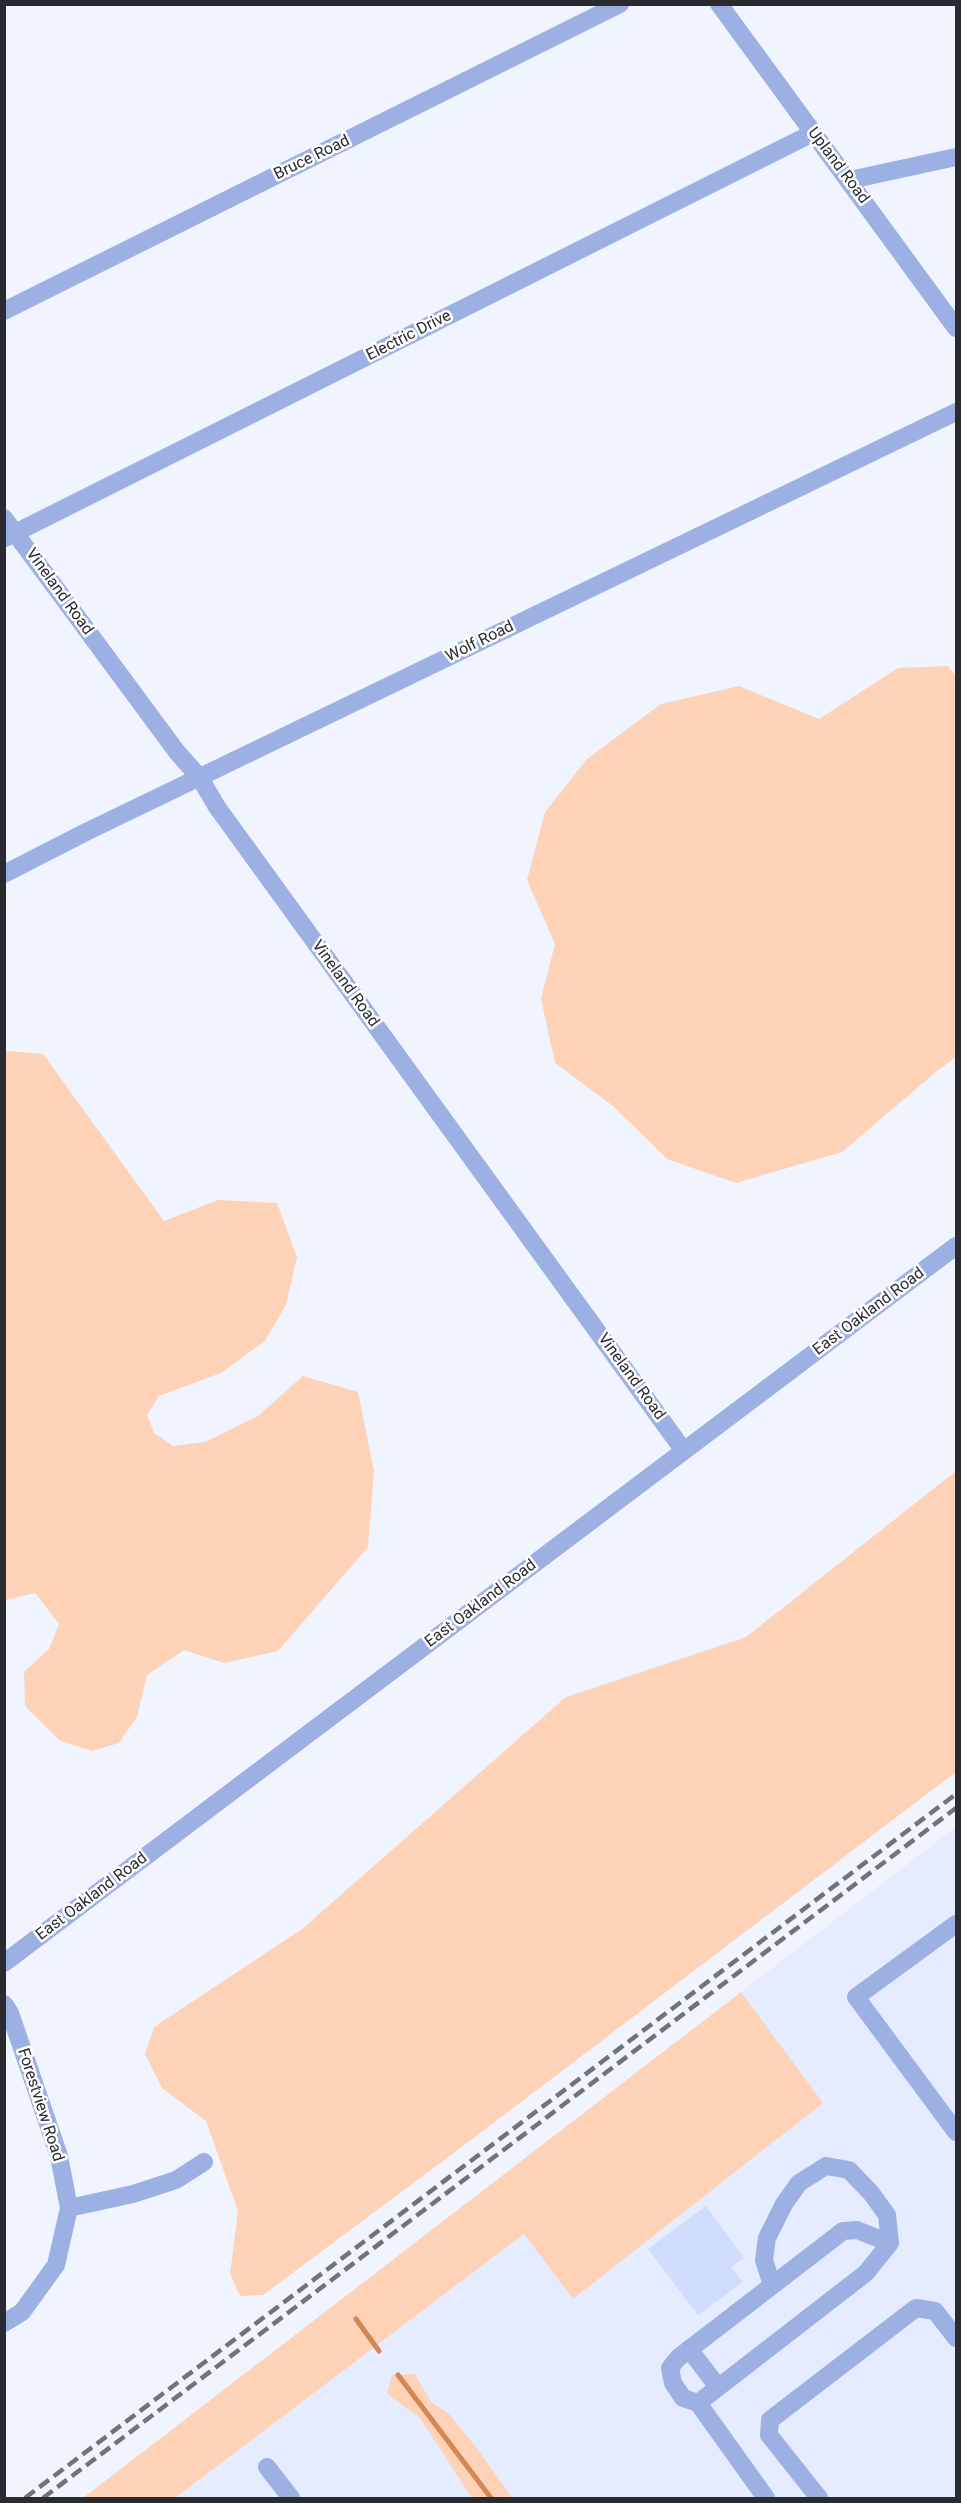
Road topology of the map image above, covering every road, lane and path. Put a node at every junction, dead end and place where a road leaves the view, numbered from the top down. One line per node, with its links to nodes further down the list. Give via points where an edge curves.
1 (620, 4): 6 (street, Bruce Road)
2 (719, 4): 3 (street, Upland Road)
3 (813, 133): 5 (street, Upland Road); 9 (street, Electric Drive)
4 (957, 157): 5 (street)
5 (850, 180): 7 (street, Upland Road)
6 (4, 311)
7 (957, 328)
8 (957, 412): 10 (street, Wolf Road)
9 (8, 530): 10 (street, Vineland Road)
10 (200, 778): 11 (street, Wolf Road); 13 (street, Vineland Road, via 217,807)
11 (4, 874)
12 (957, 1246): 13 (street, East Oakland Road)
13 (684, 1451): 15 (street, East Oakland Road)
14 (957, 1924): 17 (street, via 856,1996)
15 (4, 1963)
16 (4, 2004): 19 (street, Forestview Road, via 59,2156)
17 (957, 2132)
18 (204, 2162): 19 (street, via 176,2180)
19 (69, 2208): 22 (street, via 56,2265 22,2312)
20 (890, 2243): 21 (street, via 857,2230 843,2231); 21 (street, via 887,2215 871,2193 849,2170 826,2166 799,2183 767,2238 764,2260); 25 (street, via 867,2274)
21 (772, 2285): 24 (street)
22 (4, 2323)
23 (957, 2338): 30 (street, via 936,2311 916,2308 770,2420 769,2435)
24 (689, 2349): 25 (street); 26 (street, via 670,2368 673,2384 683,2398)
25 (718, 2387): 26 (street)
26 (698, 2403): 29 (street)
27 (267, 2467): 28 (street)
28 (291, 2499)
29 (766, 2499)
30 (819, 2499)

